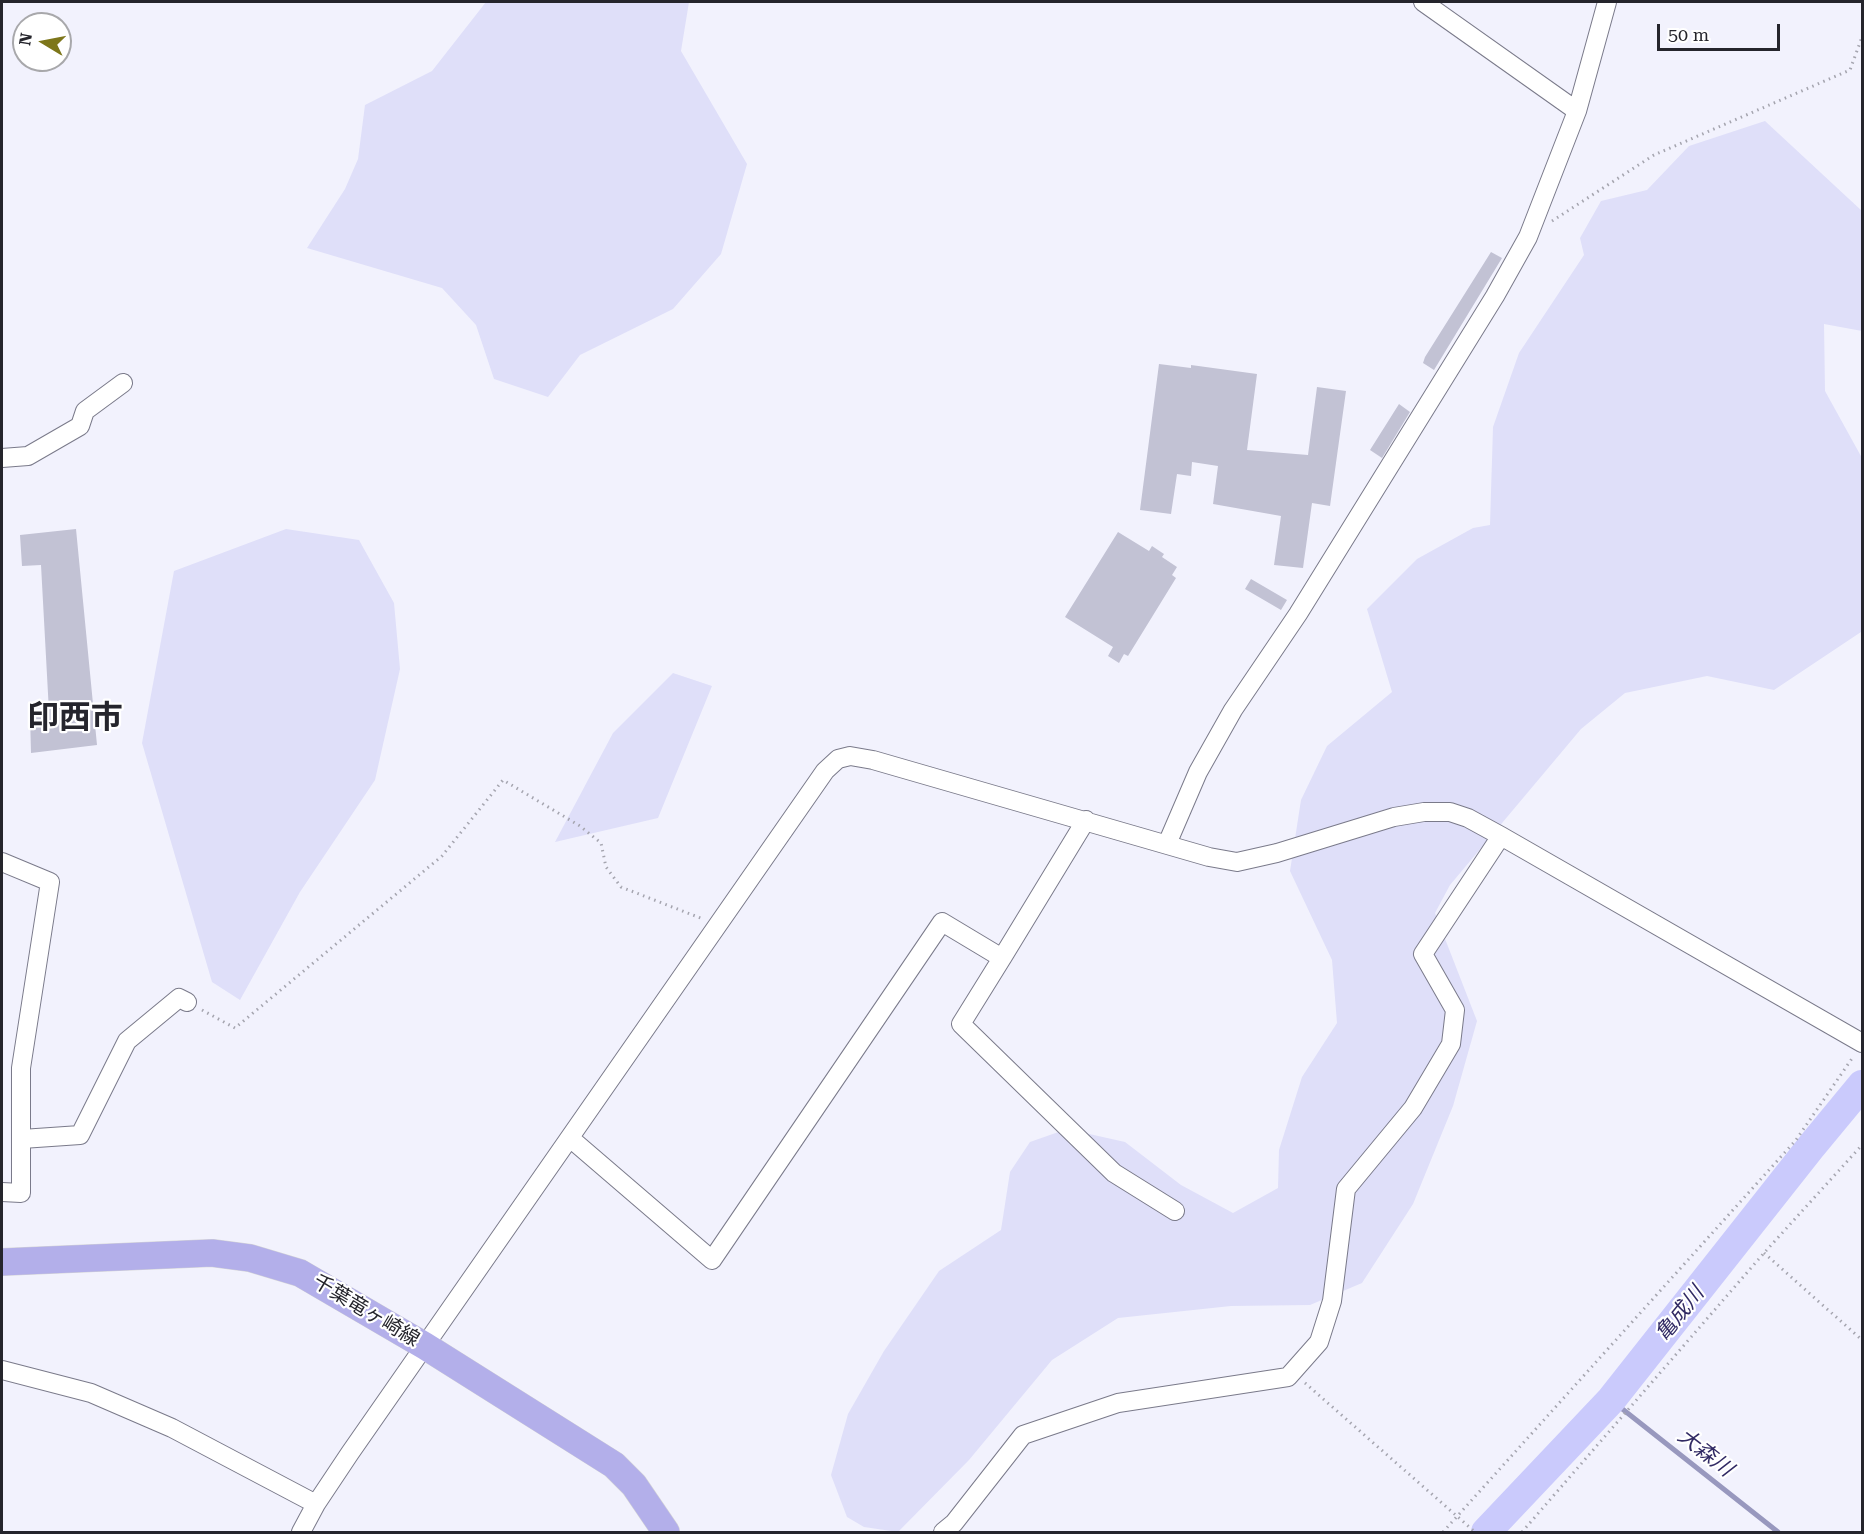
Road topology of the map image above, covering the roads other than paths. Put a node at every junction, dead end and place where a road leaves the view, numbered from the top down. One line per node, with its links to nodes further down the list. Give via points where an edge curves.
1 (1423, 2): 3 (street)
2 (1607, 2): 3 (street)
3 (1577, 111): 8 (street, via 1528,237 1495,296 1299,614 1233,710 1198,772)
4 (123, 383): 5 (street, via 85,411 80,426 28,456)
5 (2, 458)
6 (1086, 820): 8 (street); 10 (street); 13 (street, via 873,760 850,756 838,759 825,771)
7 (1501, 836): 8 (street, via 1450,812 1424,812 1237,862); 12 (street); 23 (street, via 1423,954 1455,1010 1451,1044 1413,1108 1346,1189 1332,1301 1318,1342 1288,1377 1118,1403 1023,1436)
8 (1167, 844)
9 (2, 862): 14 (street, via 50,882 21,1068)
10 (1002, 958): 13 (street, via 942,922 712,1260); 16 (street, via 961,1024 1114,1173)
11 (187, 1002): 14 (street, via 179,998 127,1041 80,1135)
12 (1862, 1043)
13 (570, 1138): 18 (street)
14 (22, 1139): 15 (street, via 21,1193)
15 (2, 1192)
16 (1175, 1211)
17 (2, 1262): 18 (main road, 千葉竜ヶ崎線, via 212,1253 250,1258 277,1264 317,1281)
18 (425, 1346): 20 (street); 22 (main road, 千葉竜ヶ崎線, via 614,1465 634,1485)
19 (2, 1370): 20 (street, via 101,1397 172,1428)
20 (315, 1504): 21 (street)
21 (301, 1533)
22 (666, 1533)
23 (943, 1533)

